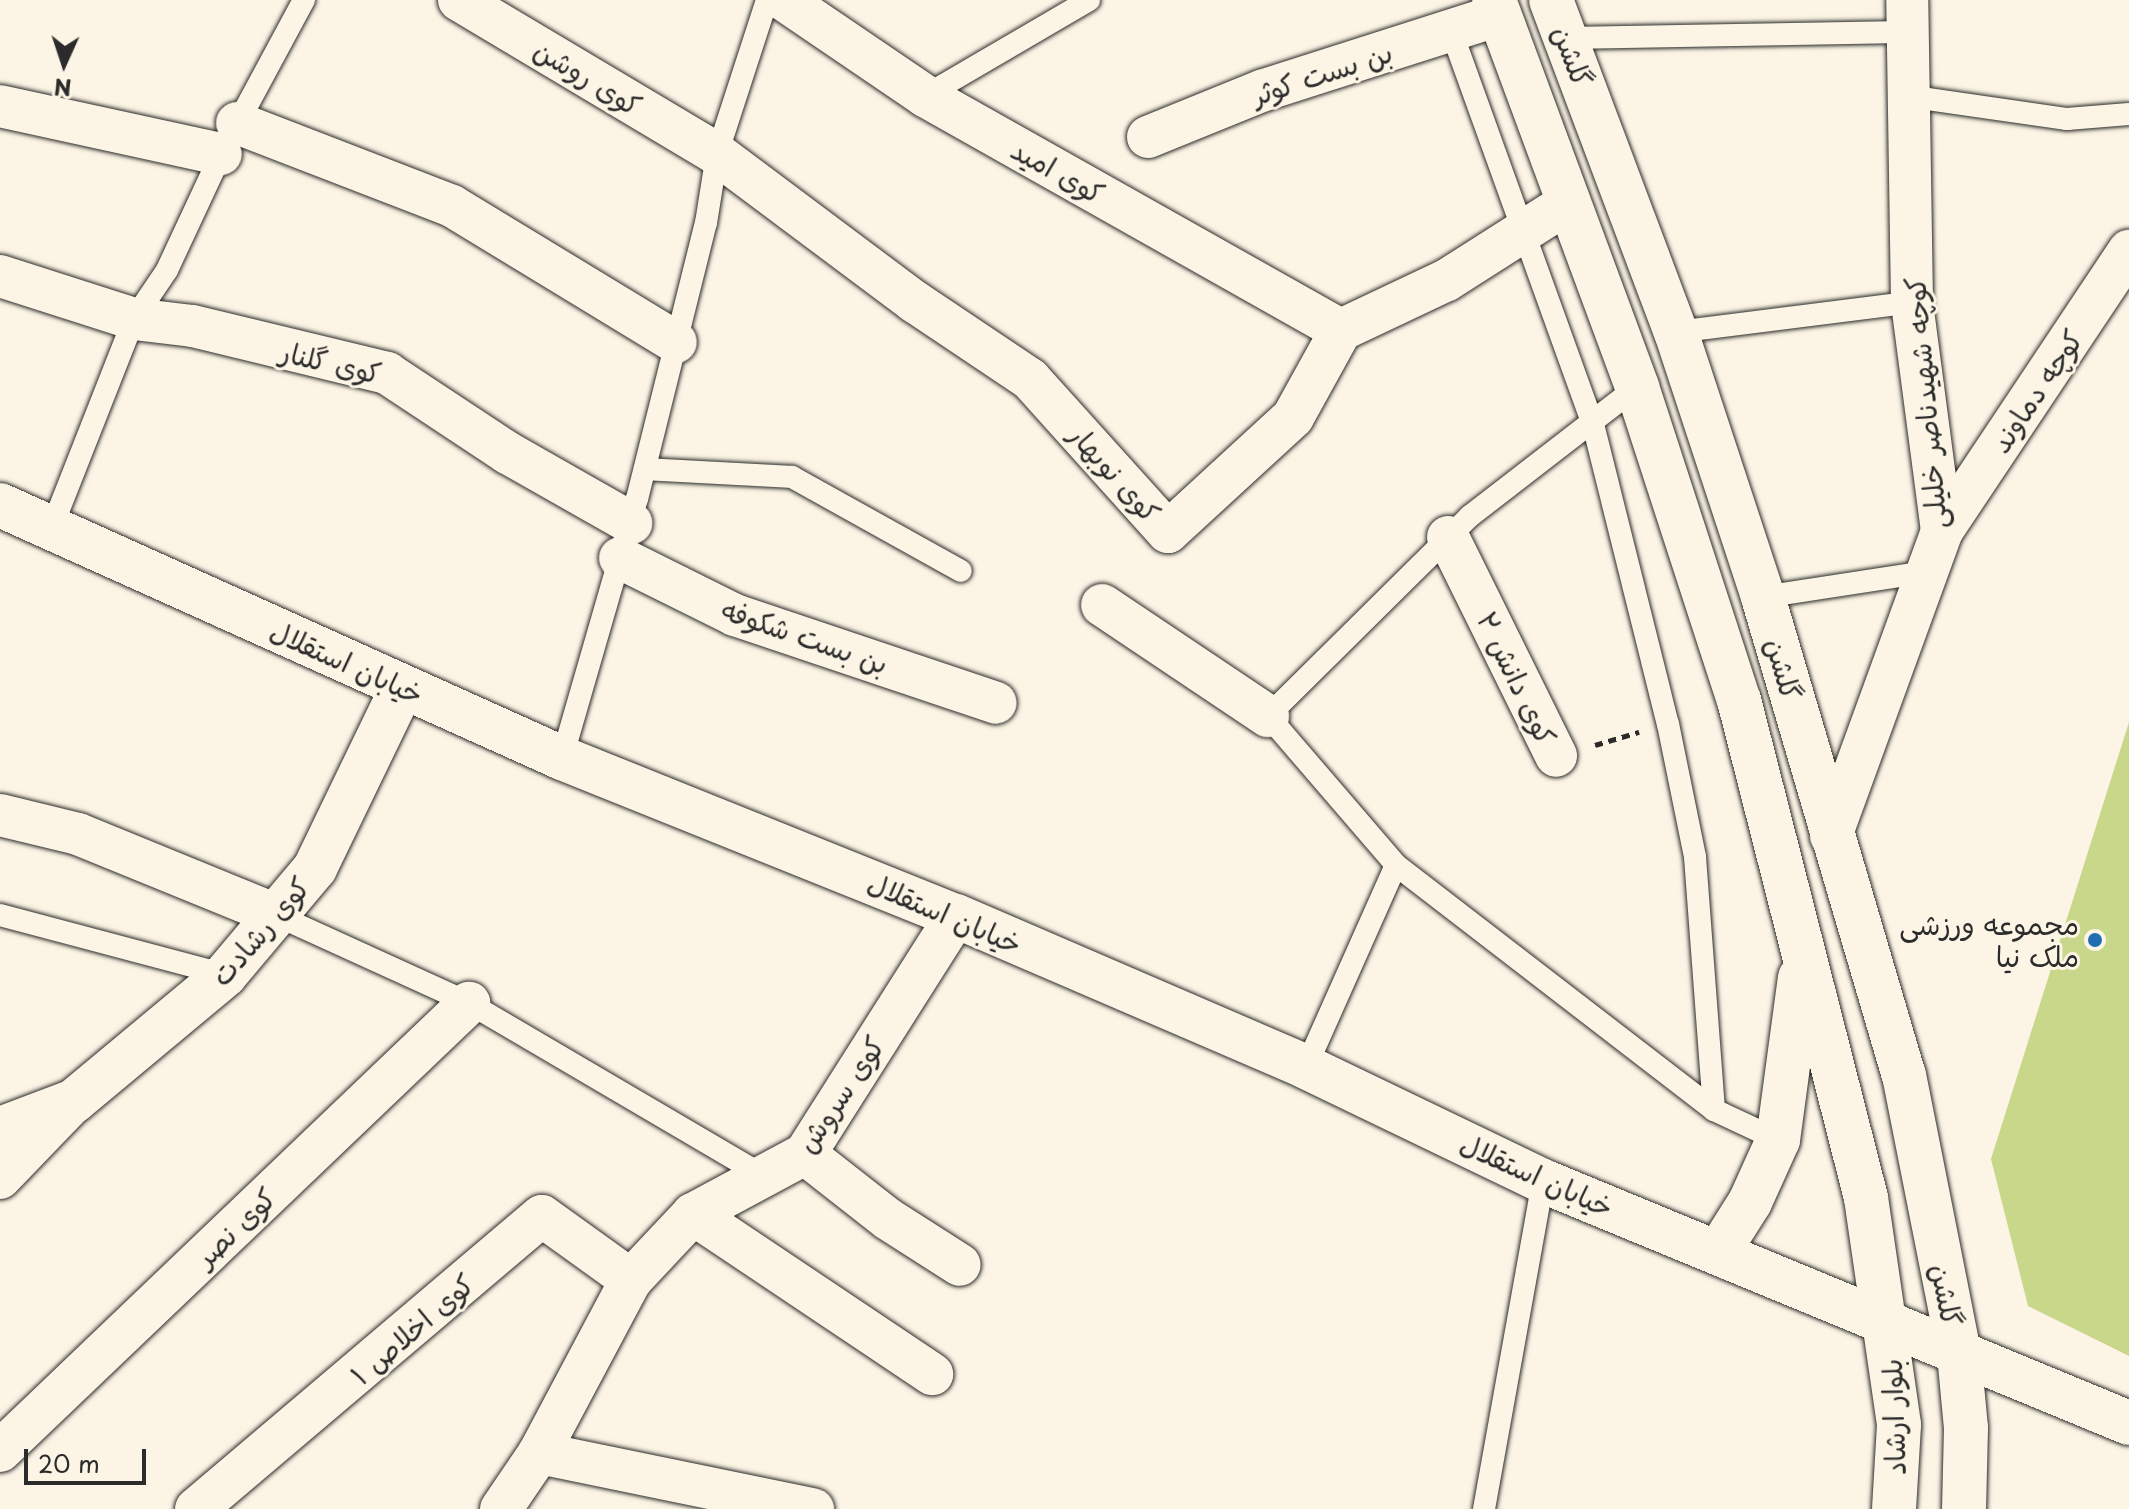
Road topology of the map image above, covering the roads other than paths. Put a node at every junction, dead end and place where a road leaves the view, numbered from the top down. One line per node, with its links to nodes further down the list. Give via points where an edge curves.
1 (304, 0): 15 (lane)
2 (459, 0): 16 (street, کوی روشن)
3 (767, 0): 16 (lane)
4 (784, 0): 10 (street, کوی امید)
5 (1089, 0): 10 (lane)
6 (1496, 7): 9 (street, بن بست کوثر); 17 (main road, گلشن)
7 (1907, 16): 8 (lane); 11 (street, کوچه شهیدناصر خلیلی)
8 (1558, 19): 24 (main road, گلشن)
9 (1452, 33): 14 (street, بن بست کوثر, via 1264,90); 18 (lane)
10 (925, 96): 23 (street, کوی امید)
11 (1907, 96): 13 (lane, via 2067,119); 21 (street, کوچه شهیدناصر خلیلی)
12 (0, 106): 15 (street)
13 (2129, 114)
14 (1148, 137)
15 (229, 139): 22 (lane, via 167,270); 25 (street, via 452,206)
16 (717, 154): 23 (street, کوی نوبهار, via 915,302 1030,379 1168,532 1293,417); 25 (lane)
17 (1568, 203): 18 (street); 26 (main road, گلشن)
18 (1521, 233): 23 (street, via 1447,280); 27 (lane)
19 (2129, 251): 31 (street, کوچه دماوند)
20 (0, 276): 22 (street, کوی گلنار)
21 (1912, 302): 24 (lane); 31 (street, کوچه شهیدناصر خلیلی)
22 (134, 319): 30 (lane); 33 (street, کوی گلنار, via 193,326 387,373 508,453)
23 (1341, 330)
24 (1676, 332): 36 (main road, گلشن)
25 (676, 342): 28 (lane)
26 (1637, 387): 27 (lane); 49 (main road, گلشن, via 1739,700)
27 (1593, 424): 32 (lane); 54 (lane, via 1668,724 1695,857)
28 (645, 469): 33 (lane); 34 (lane, via 792,477)
29 (0, 505): 30 (main road, خیابان استقلال)
30 (52, 527): 38 (main road, خیابان استقلال)
31 (1942, 531): 35 (street, کوچه شهیدناصر خلیلی)
32 (1448, 537): 40 (lane); 41 (street, کوی دانش ۲)
33 (625, 540): 39 (street, بن بست شکوفه, via 735,615); 42 (lane)
34 (961, 571)
35 (1927, 572): 36 (lane); 44 (street, کوچه شهیدناصر خلیلی)
36 (1763, 597): 44 (main road, گلشن)
37 (1102, 605): 40 (street)
38 (402, 688): 42 (main road, خیابان استقلال); 47 (main road, کوی رشادت, via 315,868)
39 (996, 703)
40 (1268, 716): 45 (lane)
41 (1556, 756)
42 (562, 758): 48 (main road, خیابان استقلال)
43 (0, 815): 47 (street, via 78,834)
44 (1831, 836): 66 (main road, گلشن, via 1904,1075)
45 (1396, 865): 52 (lane); 54 (lane)
46 (0, 915): 50 (lane)
47 (276, 915): 50 (main road, کوی رشادت); 51 (lane)
48 (956, 916): 52 (main road, خیابان استقلال); 57 (street, کوی سروش)
49 (1803, 947): 56 (main road); 65 (main road, گلشن, via 1863,1183)
50 (225, 975): 53 (main road, کوی رشادت)
51 (469, 1003): 58 (lane); 69 (street, کوی نصر)
52 (1306, 1067): 60 (main road, خیابان استقلال)
53 (74, 1101): 55 (main road, کوی رشادت); 59 (street)
54 (1714, 1110): 56 (lane)
55 (0, 1129)
56 (1778, 1140): 62 (main road, via 1750,1202)
57 (805, 1154): 58 (street, کوی سروش); 63 (street, via 888,1219)
58 (766, 1177): 61 (street, کوی سروش)
59 (0, 1178)
60 (1543, 1181): 62 (main road, خیابان استقلال); 74 (lane)
61 (693, 1214): 64 (street, کوی سروش); 67 (street)
62 (1719, 1251): 65 (main road, خیابان استقلال)
63 (960, 1265)
64 (631, 1280): 70 (street, کوی سروش); 71 (street, کوی اخلاص ۱, via 542,1216)
65 (1887, 1325): 66 (main road, خیابان استقلال); 75 (main road, بلوار ارشاد, via 1899,1425)
66 (1959, 1354): 68 (main road, خیابان استقلال); 76 (main road, via 1966,1428)
67 (932, 1374)
68 (2129, 1423)
69 (0, 1451)
70 (539, 1453): 72 (street, کوی سروش); 73 (street)
71 (196, 1509)
72 (501, 1509)
73 (813, 1509)
74 (1484, 1509)
75 (1894, 1509)
76 (1964, 1509)

